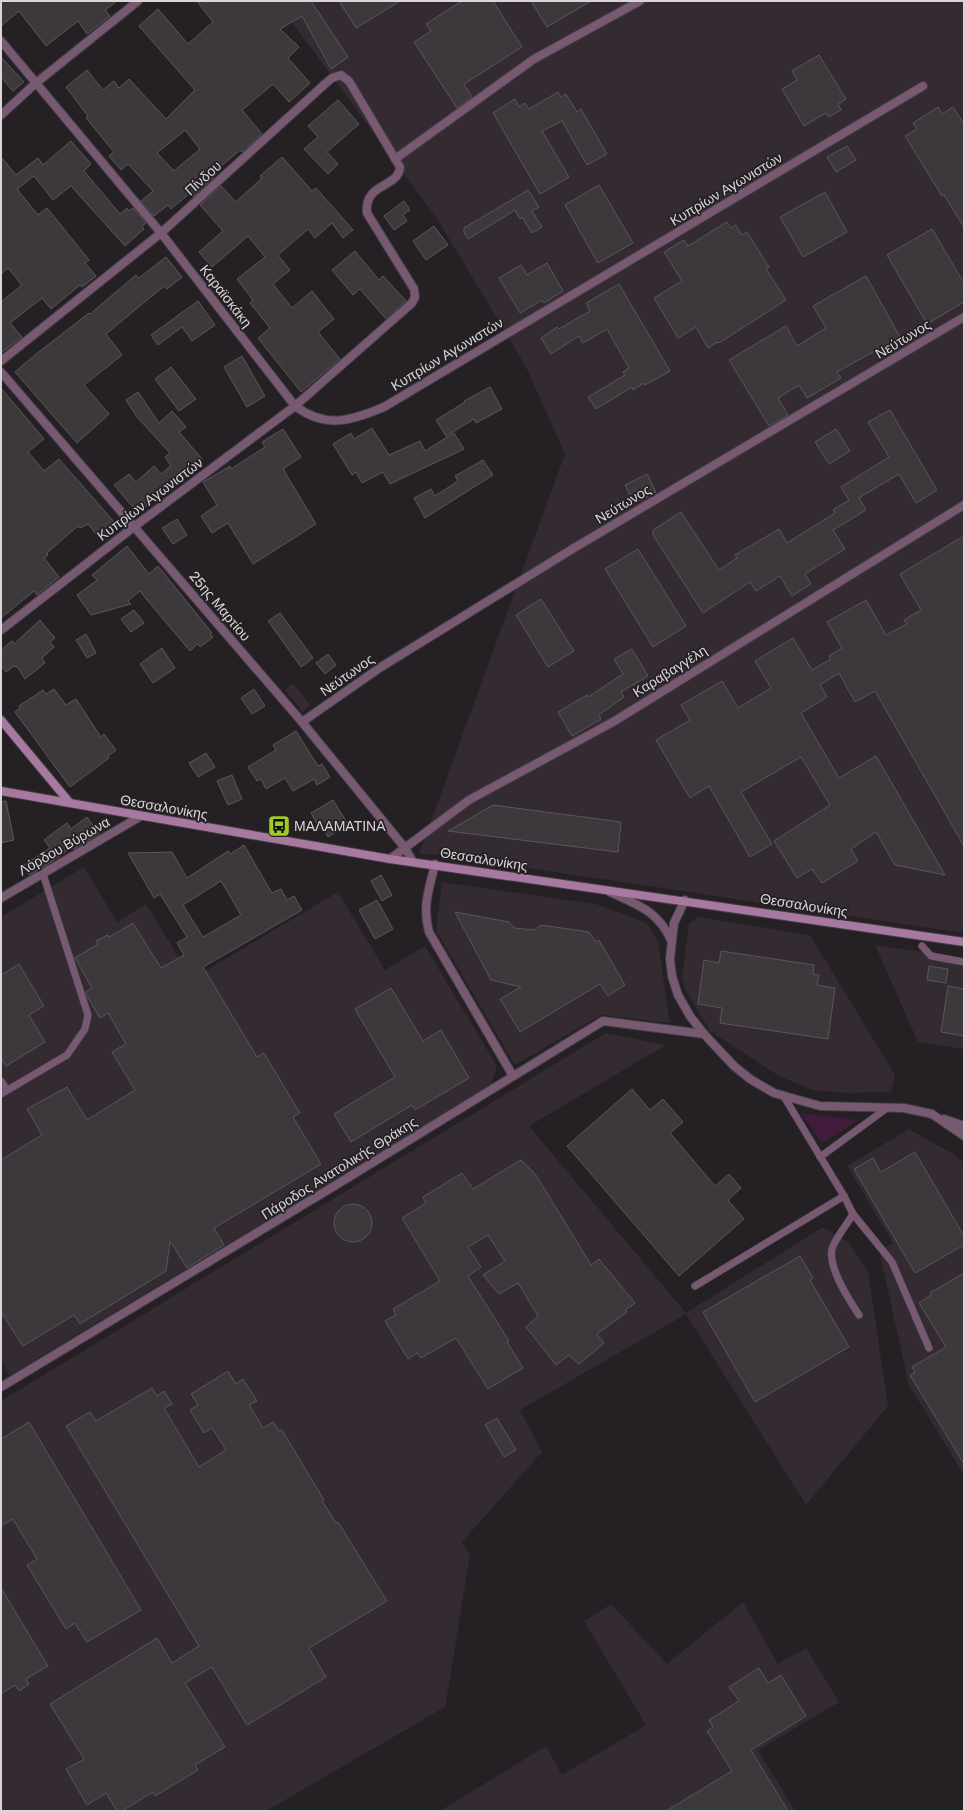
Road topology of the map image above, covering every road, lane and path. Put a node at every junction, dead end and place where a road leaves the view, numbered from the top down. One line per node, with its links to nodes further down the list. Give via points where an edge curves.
1 (138, 1): 4 (street)
2 (640, 1): 7 (street, via 534,59)
3 (1, 41): 4 (street, Καραϊσκάκη)
4 (36, 83): 6 (street); 8 (street, Καραϊσκάκη)
5 (923, 86): 12 (street, Κυπρίων Αγωνιστών, via 384,407 364,415 330,421 307,415)
6 (1, 115)
7 (395, 159): 8 (street, Πίνδου, via 349,81 341,75 336,76); 12 (street, via 400,167 398,175 373,191 366,205 369,219 414,290 414,300)
8 (161, 233): 10 (street, Πίνδου); 12 (street, Καραϊσκάκη)
9 (964, 317): 17 (street, Νεύτωνος, via 574,548 381,667)
10 (1, 361)
11 (1, 372): 14 (street, 25ης Μαρτίου)
12 (295, 406): 14 (street, Κυπρίων Αγωνιστών)
13 (964, 505): 21 (street, Καραβαγγέλη, via 613,722 468,800)
14 (135, 526): 15 (street, Κυπρίων Αγωνιστών); 17 (street, 25ης Μαρτίου)
15 (1, 630)
16 (1, 720): 19 (main road)
17 (302, 722): 21 (street, 25ης Μαρτίου)
18 (1, 791): 19 (main road, Θεσσαλονίκης)
19 (70, 803): 20 (main road, Θεσσαλονίκης)
20 (141, 816): 22 (main road, Θεσσαλονίκης); 25 (street, Λόρδου Βύρωνα)
21 (405, 848): 22 (street, Καραβαγγέλη); 23 (street, 25ης Μαρτίου)
22 (390, 858): 23 (main road, Θεσσαλονίκης)
23 (413, 862): 24 (main road, Θεσσαλονίκης)
24 (435, 864): 26 (main road, Θεσσαλονίκης); 34 (street, via 426,903 429,932)
25 (43, 874): 27 (street, Λόρδου Βύρωνα); 36 (lane, via 88,1015 85,1029 67,1055)
26 (607, 890): 28 (main road, Θεσσαλονίκης); 29 (street, via 660,920)
27 (1, 898)
28 (685, 900): 29 (street, via 674,923); 30 (main road, Θεσσαλονίκης)
29 (671, 940): 33 (street, via 672,976 678,994)
30 (964, 942)
31 (922, 946): 32 (lane, via 931,956)
32 (964, 962)
33 (704, 1034): 34 (street, Πάροδος Ανατολικής Θράκης, via 602,1021); 37 (street, via 750,1079 774,1093)
34 (513, 1076): 48 (street, Πάροδος Ανατολικής Θράκης)
35 (1, 1081): 36 (lane)
36 (4, 1092)
37 (783, 1095): 38 (street, via 820,1106); 42 (lane)
38 (887, 1108): 39 (street, via 904,1108); 42 (lane)
39 (932, 1114): 40 (street); 41 (street)
40 (964, 1126)
41 (964, 1136)
42 (820, 1157): 43 (lane)
43 (844, 1196): 44 (lane); 45 (lane)
44 (853, 1214): 46 (lane, via 832,1251 841,1286); 47 (lane, via 892,1262)
45 (695, 1286)
46 (858, 1315)
47 (929, 1348)
48 (1, 1388)

